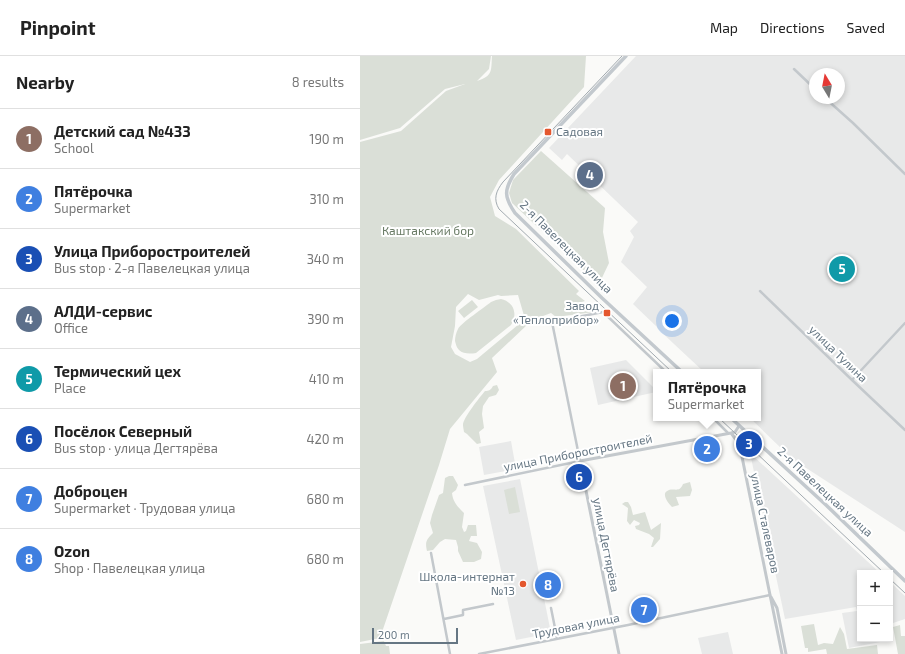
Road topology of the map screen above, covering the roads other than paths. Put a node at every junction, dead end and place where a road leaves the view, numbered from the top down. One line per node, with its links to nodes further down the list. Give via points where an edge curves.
1 (626, 56): 9 (main road, 2-я Павелецкая улица, via 514,174 508,182 506,197 516,213)
2 (794, 69): 3 (street)
3 (809, 83)
4 (832, 104): 5 (street)
5 (905, 174)
6 (760, 291): 10 (street, улица Тулина)
7 (905, 323): 10 (street)
8 (663, 369): 16 (street, улица Дегтярёва, via 603,312 552,322)
9 (679, 369)
10 (852, 380): 14 (street, улица Тулина)
11 (716, 421): 15 (street)
12 (734, 421): 13 (main road, 2-я Павелецкая улица)
13 (739, 426): 15 (street, via 735,432); 19 (main road, 2-я Павелецкая улица)
14 (905, 430)
15 (729, 433): 16 (street, улица Приборостроителей); 20 (street, улица Сталеваров, via 740,448)
16 (580, 460): 17 (street, улица Приборостроителей); 24 (street, улица Дегтярёва)
17 (465, 485)
18 (431, 553): 23 (street)
19 (905, 581)
20 (770, 595): 24 (street, Трудовая улица); 29 (street, улица Сталеваров); 30 (street, улица Сталеваров, via 777,608)
21 (493, 604): 23 (street, via 463,610 463,615)
22 (551, 608): 25 (street)
23 (444, 619): 26 (street)
24 (614, 628): 25 (street, Трудовая улица); 28 (street, улица Дегтярёва)
25 (557, 638): 27 (street, Трудовая улица)
26 (450, 654)
27 (479, 654)
28 (619, 654)
29 (782, 654)
30 (786, 654)

